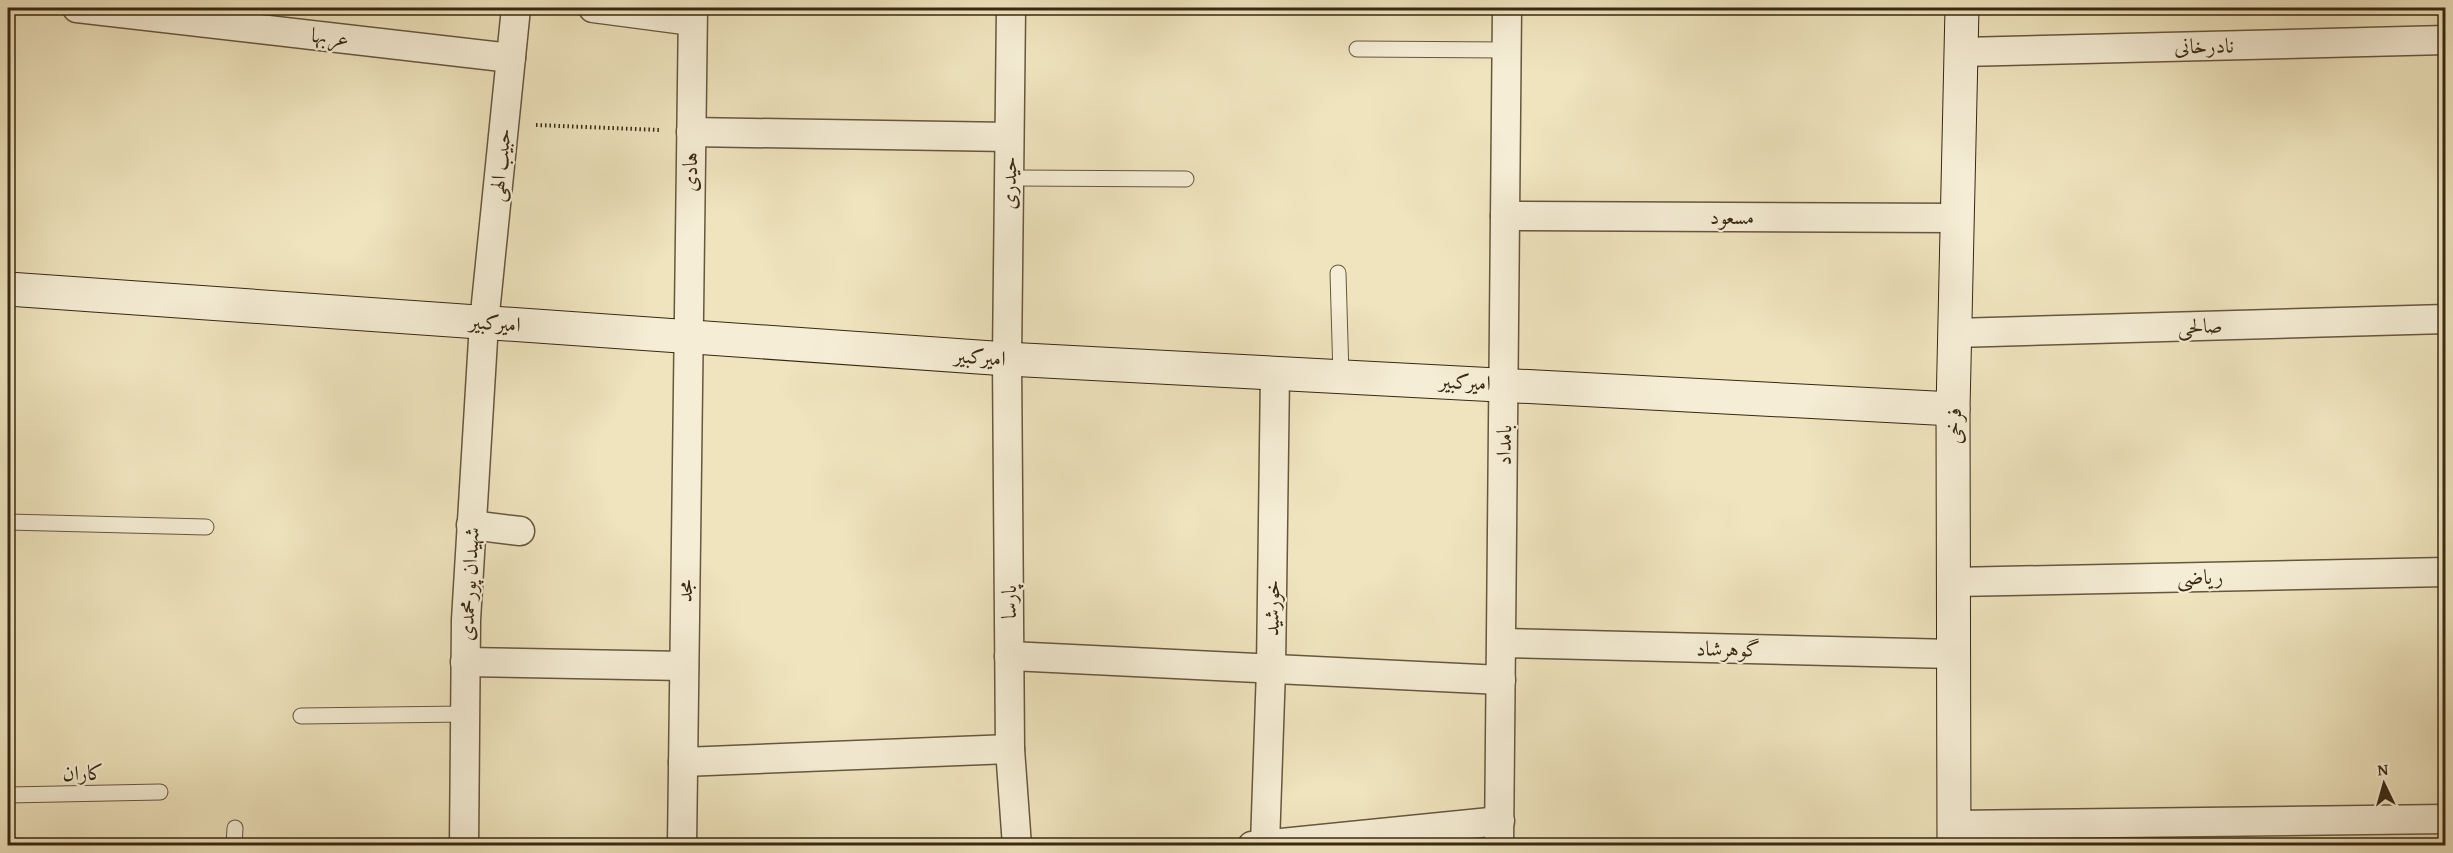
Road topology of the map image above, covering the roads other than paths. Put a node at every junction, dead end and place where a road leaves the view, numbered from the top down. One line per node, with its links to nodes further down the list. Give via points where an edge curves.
1 (77, 8): 12 (street, عربها)
2 (516, 8): 12 (street, حبیب الهی)
3 (593, 8): 7 (street)
4 (1011, 8): 14 (street, حیدری)
5 (1507, 8): 10 (street, بامداد)
6 (1962, 8): 11 (street, فرخی)
7 (693, 14): 13 (street, هادی)
8 (2445, 40): 11 (street, نادرخانی)
9 (1357, 49): 10 (lane)
10 (1506, 50): 17 (street, بامداد)
11 (1962, 52): 18 (street, فرخی)
12 (511, 58): 22 (street, حبیب الهی)
13 (691, 132): 14 (street); 24 (street, هادی)
14 (1009, 137): 15 (street, حیدری)
15 (1009, 178): 16 (lane); 25 (street, حیدری)
16 (1186, 179)
17 (1505, 216): 18 (street, مسعود); 28 (street, بامداد)
18 (1958, 218): 23 (street, فرخی)
19 (1338, 273): 27 (lane)
20 (8, 289): 22 (street, امیرکبیر)
21 (2445, 319): 23 (street, صالحی)
22 (484, 323): 24 (street, امیرکبیر); 31 (street, شهیدان پورمحمدی)
23 (1955, 333): 29 (street, فرخی)
24 (688, 337): 25 (street, امیرکبیر); 40 (street, مجد)
25 (1006, 359): 26 (street, امیرکبیر); 38 (street, پارسا)
26 (1275, 373): 27 (street, امیرکبیر); 41 (street, خورشید)
27 (1341, 376): 28 (street, امیرکبیر)
28 (1505, 384): 29 (street, امیرکبیر); 36 (street, بامداد)
29 (1953, 409): 35 (street, فرخی)
30 (8, 522): 32 (lane)
31 (471, 525): 33 (street); 39 (street, شهیدان پورمحمدی)
32 (206, 527)
33 (520, 531)
34 (2445, 572): 35 (street, ریاضی)
35 (1954, 582): 37 (street, فرخی)
36 (1502, 643): 37 (street, گوهرشاد); 42 (street, بامداد)
37 (1953, 654): 52 (street, فرخی)
38 (1009, 656): 41 (street); 45 (street, پارسا)
39 (465, 662): 40 (street); 43 (street, شهیدان پورمحمدی)
40 (684, 666): 46 (street, مجد)
41 (1271, 669): 42 (street); 53 (street, خورشید)
42 (1501, 680): 51 (street, بامداد)
43 (465, 714): 44 (lane); 55 (street, شهیدان پورمحمدی)
44 (301, 716)
45 (1010, 749): 46 (street); 57 (street, پارسا)
46 (683, 762): 56 (street, مجد)
47 (160, 792): 48 (lane, کاران)
48 (8, 795)
49 (2445, 819): 52 (street)
50 (235, 828): 54 (lane)
51 (1500, 833): 53 (street)
52 (1954, 835)
53 (1258, 845)
54 (234, 846)
55 (464, 846)
56 (682, 846)
57 (1017, 846)

